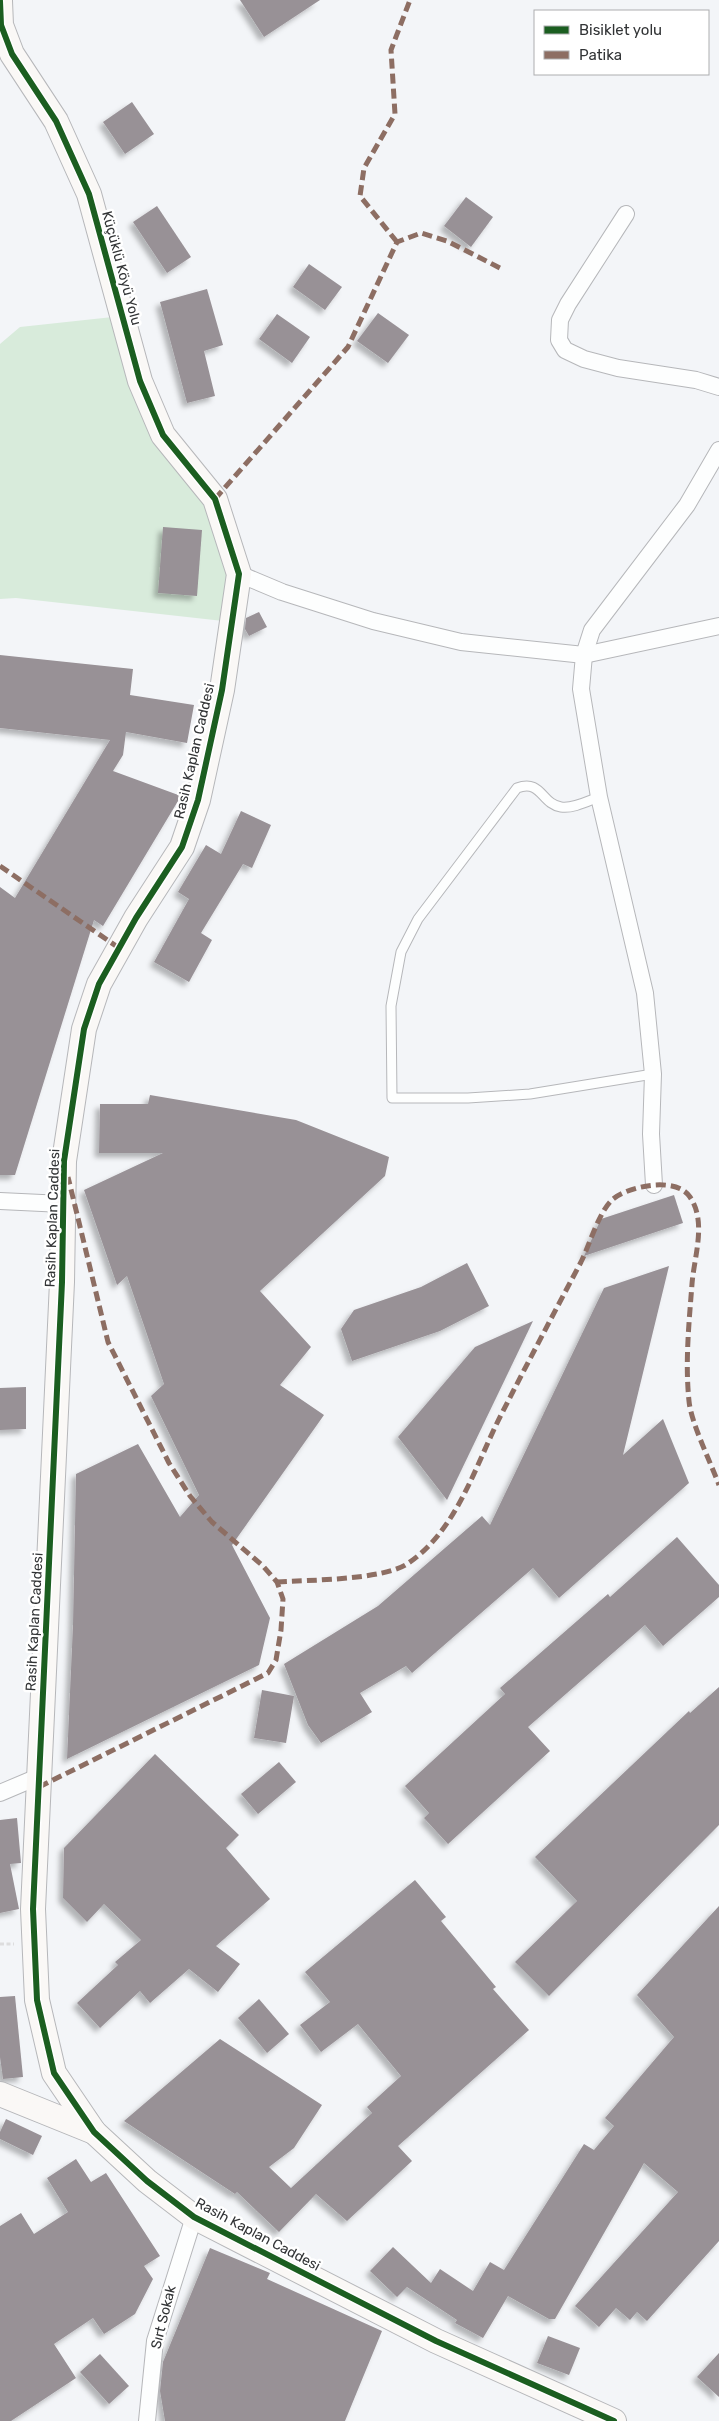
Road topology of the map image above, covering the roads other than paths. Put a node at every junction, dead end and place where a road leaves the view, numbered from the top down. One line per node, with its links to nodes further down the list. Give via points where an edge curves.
1 (0, 1): 2 (street, Küçüklü Köyü Yolu)
2 (1, 26): 6 (street, Küçüklü Köyü Yolu, via 12,54 56,121 89,194 140,381 163,435 215,499)
3 (626, 214): 4 (street, via 568,304 560,320 558,340 565,350 584,359)
4 (719, 387)
5 (719, 450): 9 (street, via 687,505 592,630)
6 (228, 536): 7 (street, Rasih Kaplan Caddesi)
7 (239, 574): 9 (street, via 373,622 461,642); 14 (street, Rasih Kaplan Caddesi, via 222,690 198,800 182,847 136,918 99,984 84,1029 64,1161)
8 (719, 626): 9 (street)
9 (584, 655): 10 (street, via 580,689)
10 (599, 797): 11 (street, via 645,993); 11 (lane, via 563,808 553,804 535,788 517,788 418,919 401,952 393,989 392,1098 522,1094)
11 (653, 1074): 12 (street, via 651,1134)
12 (654, 1185)
13 (0, 1201): 14 (street)
14 (63, 1204): 15 (street, Rasih Kaplan Caddesi, via 62,1292)
15 (40, 1776): 16 (street); 18 (street, Rasih Kaplan Caddesi, via 33,1908 37,2000 54,2073)
16 (0, 1793)
17 (0, 2094): 18 (street)
18 (94, 2132): 19 (street, Rasih Kaplan Caddesi, via 147,2181)
19 (194, 2216): 20 (street, Sırt Sokak, via 155,2341); 21 (street, Rasih Kaplan Caddesi, via 436,2341)
20 (147, 2421)
21 (614, 2421)

